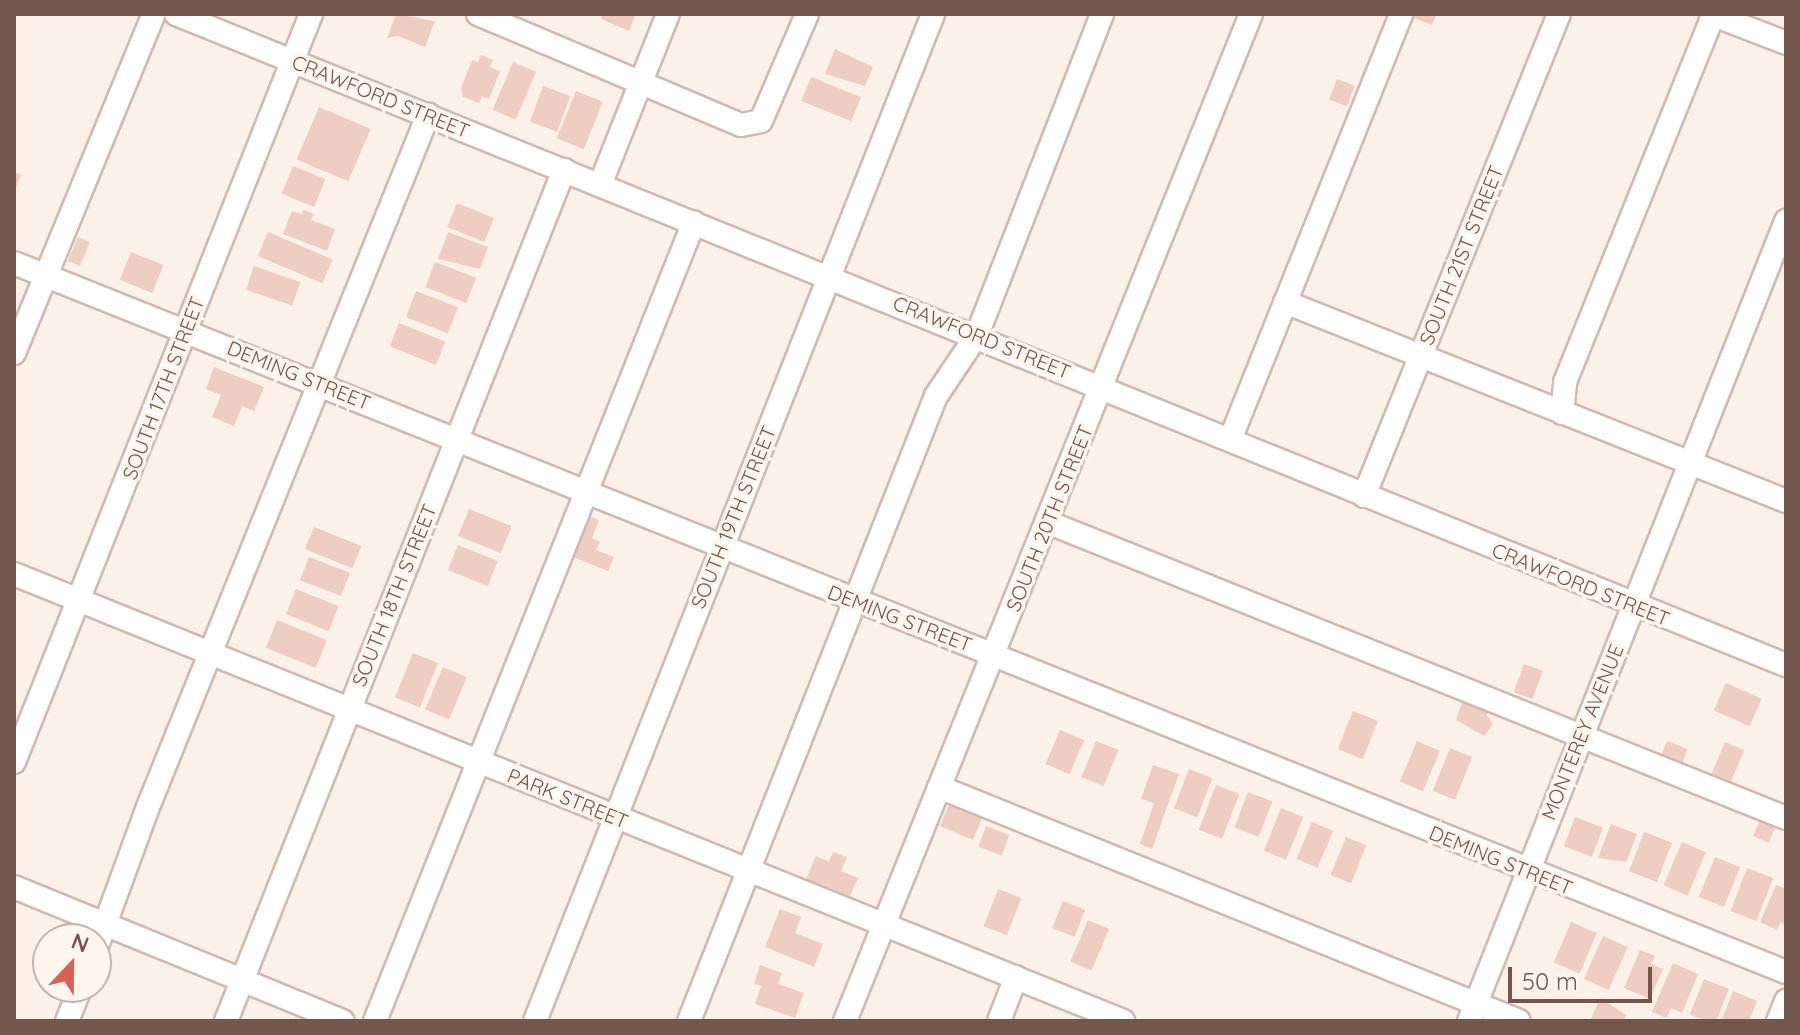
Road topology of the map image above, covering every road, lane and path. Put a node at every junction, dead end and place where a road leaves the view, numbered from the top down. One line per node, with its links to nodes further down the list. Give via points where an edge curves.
1 (154, 14): 23 (street)
2 (176, 14): 14 (street, CRAWFORD STREET)
3 (311, 14): 14 (street, SOUTH 17TH STREET)
4 (478, 14): 15 (street)
5 (668, 14): 15 (street)
6 (807, 14): 15 (street, via 761,121 741,125)
7 (933, 14): 22 (street, SOUTH 19TH STREET)
8 (1102, 14): 26 (street)
9 (1251, 14): 30 (street, SOUTH 20TH STREET)
10 (1401, 14): 24 (street)
11 (1559, 14): 28 (street, SOUTH 21ST STREET)
12 (1713, 14): 13 (street); 31 (street, via 1565,382)
13 (1786, 43)
14 (292, 60): 16 (street, CRAWFORD STREET); 25 (street, SOUTH 17TH STREET)
15 (642, 81): 18 (street)
16 (428, 115): 17 (street, CRAWFORD STREET); 29 (street)
17 (564, 170): 18 (street, CRAWFORD STREET); 32 (street, SOUTH 18TH STREET)
18 (600, 185): 20 (street, CRAWFORD STREET)
19 (1786, 221): 34 (street, MONTEREY AVENUE)
20 (694, 222): 22 (street, CRAWFORD STREET); 35 (street)
21 (14, 263): 23 (street, DEMING STREET)
22 (829, 274): 26 (street, CRAWFORD STREET); 39 (street, SOUTH 19TH STREET)
23 (44, 275): 25 (street, DEMING STREET); 27 (street)
24 (1285, 302): 28 (street); 33 (street)
25 (186, 331): 29 (street, DEMING STREET); 41 (street, SOUTH 17TH STREET)
26 (977, 335): 30 (street, CRAWFORD STREET); 42 (street, via 936,396)
27 (14, 353)
28 (1420, 356): 31 (street); 36 (street, SOUTH 21ST STREET)
29 (321, 382): 32 (street, DEMING STREET); 45 (street)
30 (1103, 387): 33 (street, CRAWFORD STREET); 38 (street, SOUTH 20TH STREET)
31 (1562, 413): 34 (street)
32 (456, 439): 35 (street, DEMING STREET); 47 (street, SOUTH 18TH STREET)
33 (1230, 440): 36 (street, CRAWFORD STREET)
34 (1689, 464): 37 (street); 43 (street, MONTEREY AVENUE)
35 (586, 492): 39 (street, DEMING STREET); 50 (street)
36 (1364, 496): 43 (street, CRAWFORD STREET)
37 (1786, 501)
38 (1047, 522): 44 (street, SOUTH 20TH STREET); 48 (street)
39 (722, 548): 42 (street, DEMING STREET); 52 (street, SOUTH 19TH STREET)
40 (14, 574): 41 (street, PARK STREET)
41 (80, 601): 45 (street, PARK STREET); 49 (street, SOUTH 17TH STREET)
42 (859, 602): 44 (street, DEMING STREET); 54 (street)
43 (1633, 605): 46 (street, CRAWFORD STREET); 48 (street, MONTEREY AVENUE)
44 (992, 654): 51 (street, SOUTH 20TH STREET); 55 (street, DEMING STREET)
45 (211, 655): 47 (street, PARK STREET); 58 (street)
46 (1786, 665)
47 (348, 710): 50 (street, PARK STREET); 63 (street, SOUTH 18TH STREET)
48 (1581, 736): 53 (street); 55 (street, MONTEREY AVENUE)
49 (14, 762)
50 (478, 762): 52 (street, PARK STREET); 68 (street)
51 (939, 787): 59 (street, SOUTH 20TH STREET); 65 (street)
52 (614, 816): 54 (street, PARK STREET); 69 (street, SOUTH 19TH STREET)
53 (1786, 818)
54 (750, 870): 59 (street, PARK STREET); 70 (street)
55 (1527, 871): 61 (street, DEMING STREET); 65 (street, MONTEREY AVENUE)
56 (14, 887): 57 (street)
57 (104, 923)
58 (106, 923)
59 (884, 923): 62 (street, PARK STREET); 71 (street, SOUTH 20TH STREET)
60 (112, 926): 63 (street)
61 (1786, 972)
62 (1016, 977): 72 (street); 73 (street, PARK STREET)
63 (241, 980): 66 (street, SOUTH 18TH STREET); 67 (street)
64 (1786, 1001): 75 (street)
65 (1472, 1012): 74 (street)
66 (226, 1021)
67 (343, 1021)
68 (375, 1021)
69 (535, 1021)
70 (689, 1021)
71 (845, 1021)
72 (999, 1021)
73 (1123, 1021)
74 (1519, 1021)
75 (1778, 1021)

